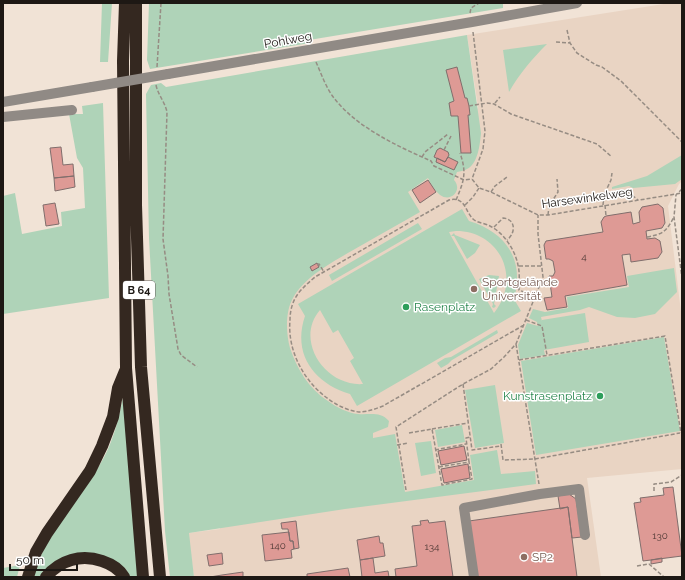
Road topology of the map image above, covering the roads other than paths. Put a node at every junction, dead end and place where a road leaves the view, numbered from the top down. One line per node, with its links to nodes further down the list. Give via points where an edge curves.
1 (125, 3): 8 (highway, B 64, via 123,68)
2 (136, 3): 14 (highway, B 64, via 136,205 141,367)
3 (576, 3): 4 (street, Pohlweg)
4 (521, 8): 5 (street, Pohlweg, bridge, via 472,22)
5 (3, 102)
6 (72, 110): 7 (street)
7 (3, 117)
8 (126, 368): 10 (highway, via 102,446 86,477 36,552); 13 (highway, B 64)
9 (585, 535): 15 (street, via 579,489 464,508)
10 (28, 577)
11 (46, 577): 12 (highway, via 60,564 76,558 91,558 110,564)
12 (124, 577)
13 (143, 577)
14 (160, 577)
15 (474, 577)

